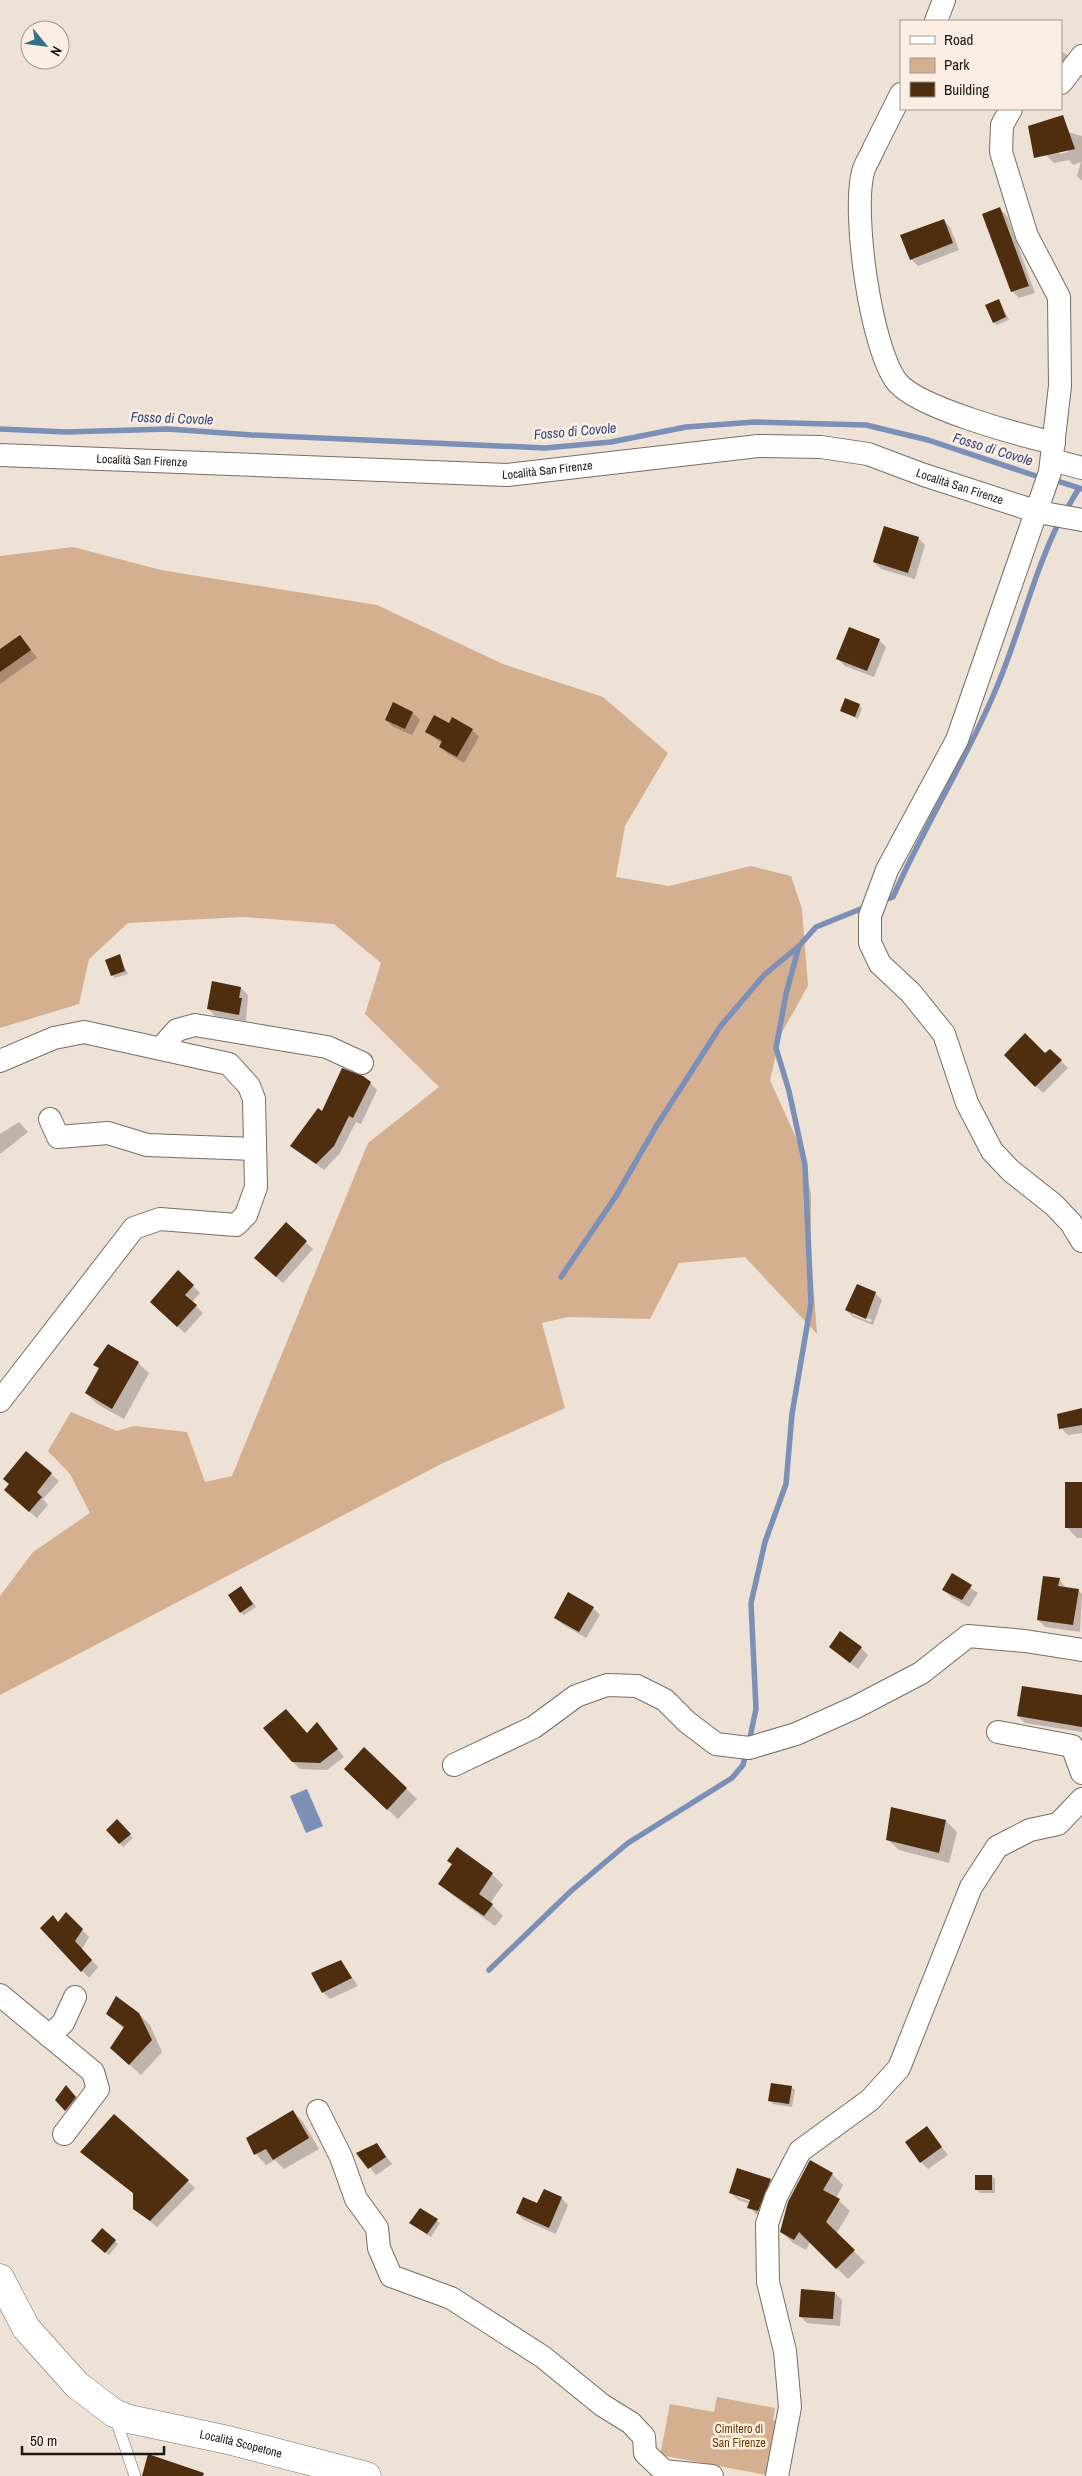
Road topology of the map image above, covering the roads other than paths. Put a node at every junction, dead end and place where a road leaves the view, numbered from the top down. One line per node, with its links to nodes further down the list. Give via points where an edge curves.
1 (944, 0): 2 (street)
2 (936, 20)
3 (1082, 56): 4 (street)
4 (1062, 82)
5 (900, 96): 8 (street, via 863,172 860,202 861,238 873,318 887,363 898,383 921,400 1012,433)
6 (1010, 110): 8 (street, via 1002,125 1001,152 1027,236 1059,297 1060,386)
7 (0, 455): 10 (street, Località San Firenze, via 507,475 758,446 821,447 868,454 924,475)
8 (1052, 458): 9 (street); 10 (street)
9 (1082, 468)
10 (1043, 509): 11 (street, Località San Firenze); 17 (street, via 957,740 887,870 870,916 870,943 880,964 911,994 944,1034 967,1103 992,1151 1011,1171 1054,1205)
11 (1082, 520)
12 (160, 1048): 13 (street, via 84,1032 54,1038); 14 (street, via 177,1030 195,1025 327,1047); 16 (street, via 229,1064 249,1086 254,1099)
13 (0, 1061)
14 (362, 1063)
15 (50, 1119): 16 (street, via 58,1137 108,1133 146,1145)
16 (254, 1150): 18 (street, via 256,1186 246,1215 236,1225 160,1219 134,1228)
17 (1082, 1241)
18 (0, 1401)
19 (1082, 1650): 21 (street, via 968,1636 921,1673 856,1707 796,1734 749,1748 716,1744 687,1722 666,1700 637,1686 607,1685 576,1696 534,1727)
20 (998, 1732): 22 (street, via 1072,1746)
21 (454, 1765)
22 (1082, 1773)
23 (1082, 1799): 34 (street, via 1058,1824 1030,1830 997,1847 971,1887 899,2068 870,2100 800,2151 776,2197 767,2224 768,2282 785,2351 790,2407)
24 (0, 1995): 26 (street)
25 (76, 1997): 26 (street, via 64,2023)
26 (49, 2036): 28 (street, via 93,2072 98,2089)
27 (318, 2111): 33 (street, via 341,2157 356,2199 377,2228 379,2248 391,2276 451,2298 543,2358 602,2405 632,2423 644,2437 645,2453 664,2471)
28 (64, 2134)
29 (0, 2278): 30 (main road, Località Scopetone, via 26,2328 77,2385)
30 (114, 2412): 31 (lane); 32 (main road, Località Scopetone, via 128,2419 228,2440)
31 (135, 2476)
32 (367, 2476)
33 (712, 2476)
34 (777, 2476)

